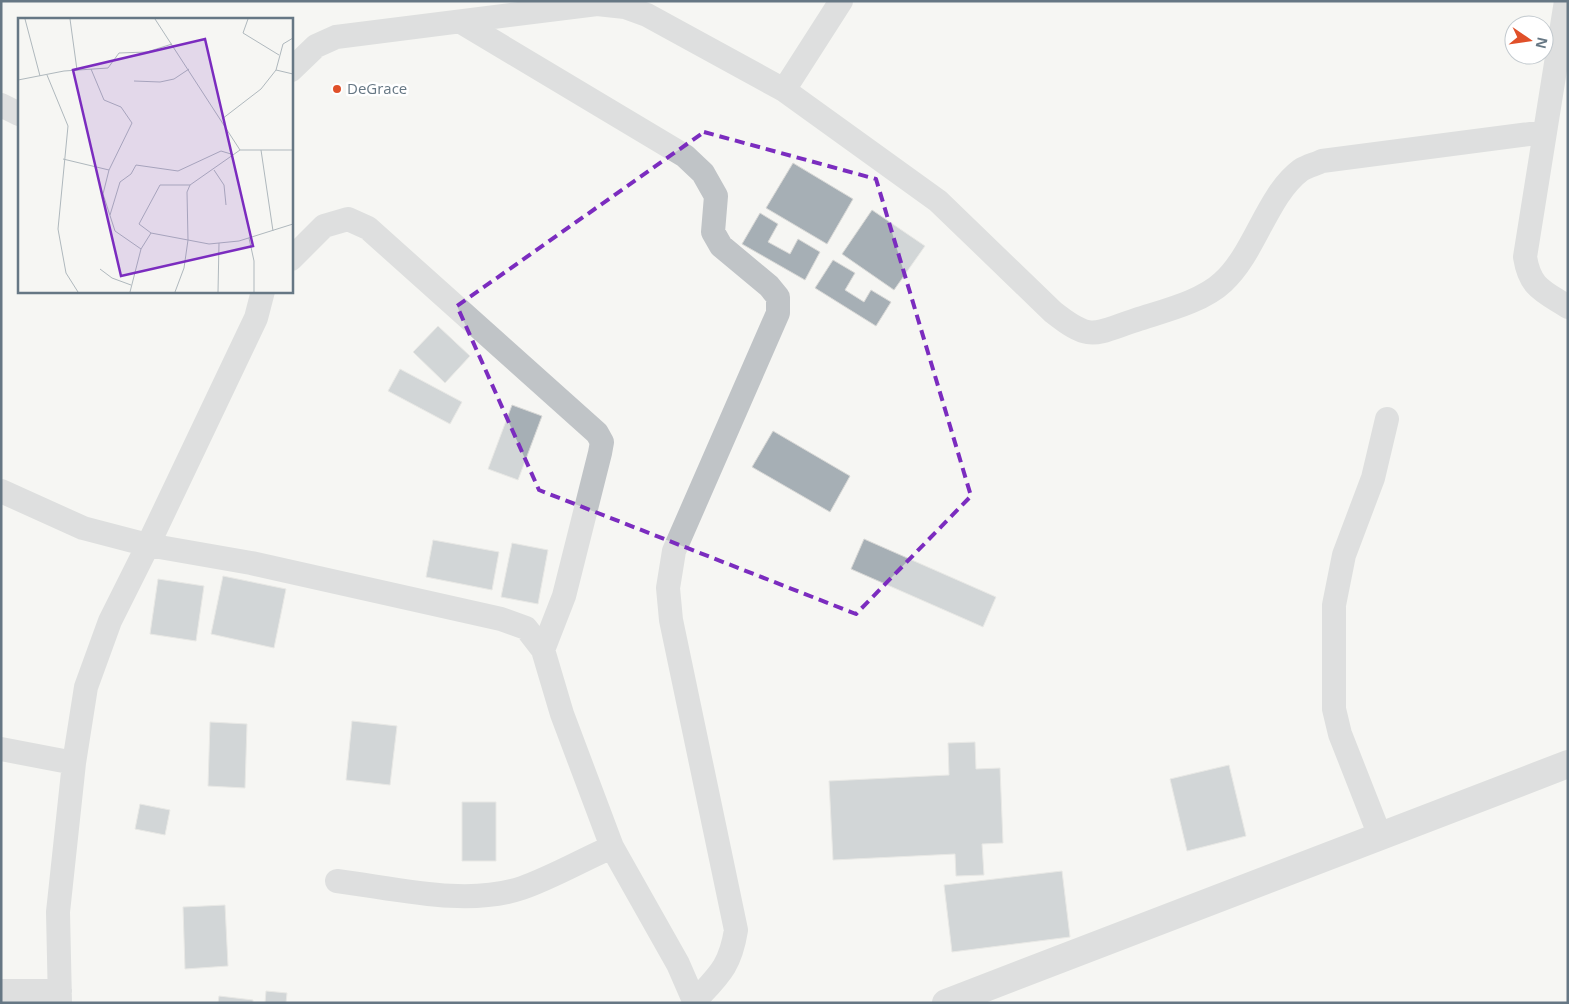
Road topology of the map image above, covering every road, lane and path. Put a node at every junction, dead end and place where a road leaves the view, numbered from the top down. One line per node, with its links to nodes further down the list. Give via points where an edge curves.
1 (841, 1): 6 (street)
2 (1566, 1): 4 (street)
3 (460, 22): 5 (street, via 336,37 316,46); 6 (street, via 597,4 625,7 647,15); 26 (street, via 685,156 704,172 716,196 713,232 721,246 778,297 778,313 674,551 668,588 671,620 736,930 732,952 722,972)
4 (1564, 32): 9 (street)
5 (292, 69)
6 (784, 90): 9 (street, via 938,201 1054,312 1073,327 1091,334 1186,303 1222,284 1237,267 1285,187 1308,167 1322,161)
7 (1, 105): 8 (street)
8 (18, 114)
9 (1545, 132): 12 (street, via 1525,257 1528,276 1539,289)
10 (292, 258): 16 (street, via 324,226 348,219 368,228 597,434 602,442 598,463 564,596)
11 (263, 292): 15 (street, via 256,318)
12 (1568, 307)
13 (1387, 419): 20 (street, via 1371,486 1344,556 1334,606 1334,708 1340,734)
14 (1, 491): 15 (street, via 83,528)
15 (148, 545): 16 (street, via 251,563 501,619 526,628); 18 (street, via 110,621 86,687)
16 (543, 650): 21 (street, via 562,714)
17 (1, 749): 18 (street)
18 (74, 762): 24 (street, via 58,912)
19 (1568, 764): 20 (street)
20 (1380, 836): 25 (street)
21 (612, 847): 22 (street, via 522,888 487,896 450,896); 26 (street, via 678,964)
22 (337, 881)
23 (1, 991): 24 (street)
24 (60, 997)
25 (960, 1000)
26 (695, 1002)

